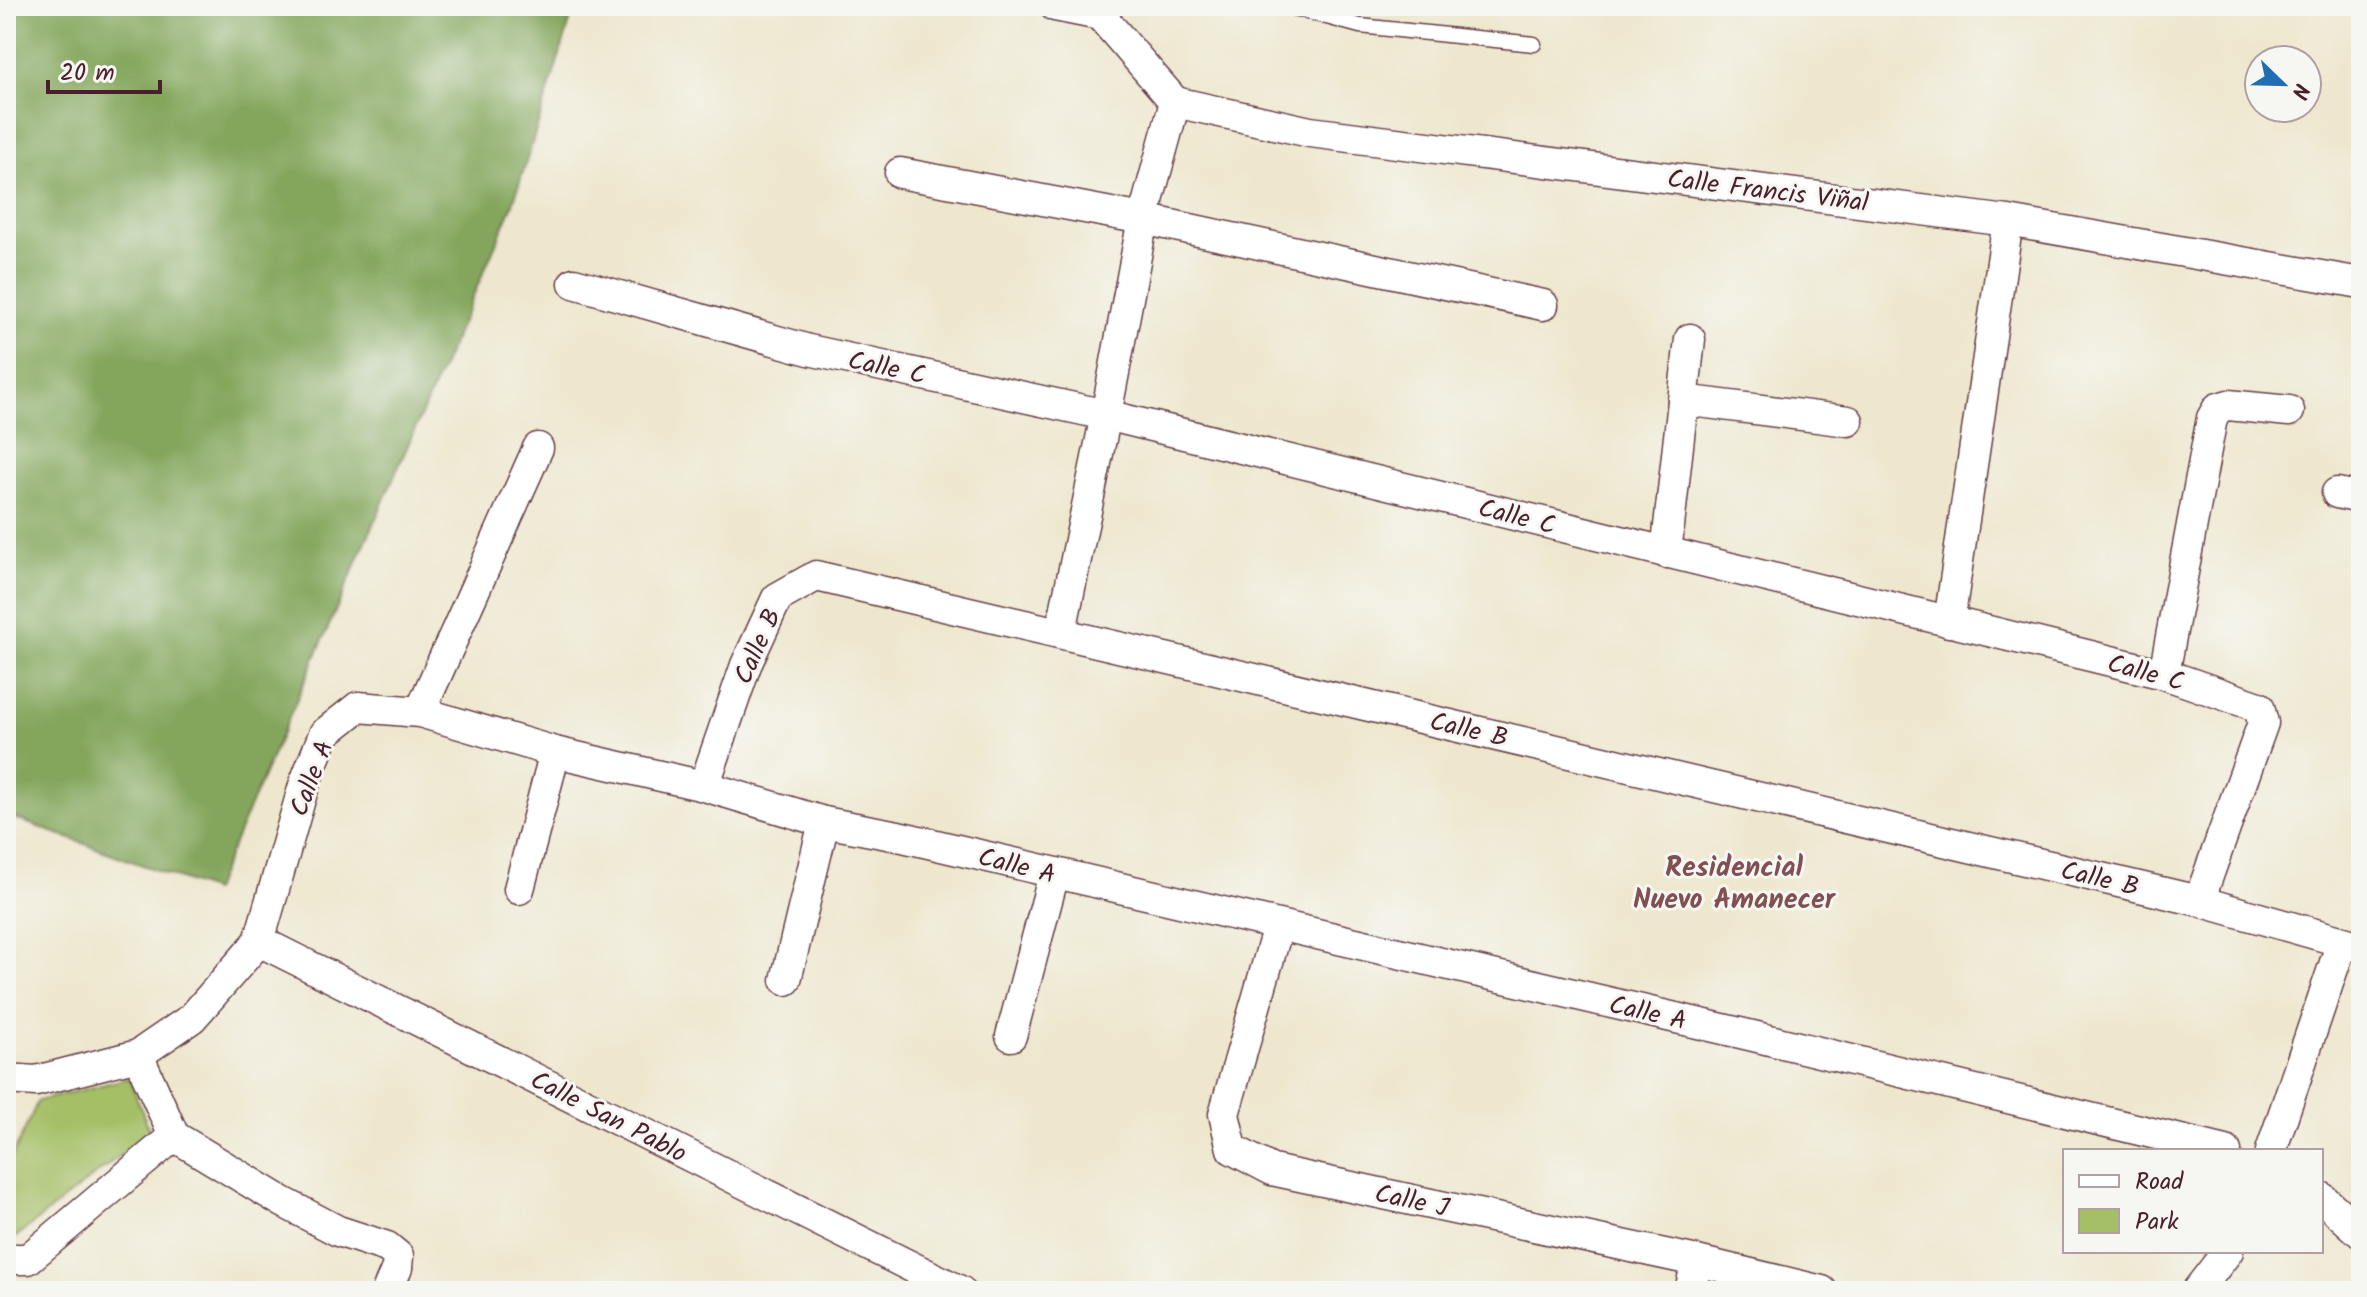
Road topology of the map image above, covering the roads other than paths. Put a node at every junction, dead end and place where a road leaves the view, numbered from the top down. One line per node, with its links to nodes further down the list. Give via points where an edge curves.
1 (1055, 6): 3 (street)
2 (1286, 6): 4 (lane, via 1360,26)
3 (1109, 11): 5 (street)
4 (1534, 44)
5 (1175, 102): 7 (street); 8 (street, Calle Francis Viñal, via 1310,132)
6 (900, 173): 7 (street)
7 (1143, 219): 11 (street); 15 (street)
8 (2008, 221): 10 (street, Calle Francis Viñal); 19 (street)
9 (574, 283): 15 (street, Calle C, via 809,350)
10 (2361, 283)
11 (1543, 305)
12 (1690, 339): 13 (street)
13 (1683, 400): 16 (street); 18 (street)
14 (2289, 411): 21 (street, via 2228,405 2212,418)
15 (1106, 415): 18 (street, Calle C); 20 (street)
16 (1848, 421)
17 (538, 448): 22 (street)
18 (1666, 553): 19 (street, Calle C)
19 (1949, 622): 21 (street, Calle C)
20 (1061, 631): 24 (street, Calle B, via 816,576 777,598 746,665); 28 (street, Calle B)
21 (2164, 674): 28 (street, Calle C, via 2259,707 2263,723)
22 (420, 712): 23 (street, Calle A); 30 (street, Calle A, via 358,707 324,734)
23 (555, 752): 24 (street, Calle A); 27 (street)
24 (704, 786): 25 (street, Calle A)
25 (824, 822): 26 (street, Calle A); 32 (street)
26 (1054, 874): 29 (street, Calle A); 33 (street)
27 (519, 889)
28 (2199, 901): 31 (street, Calle B)
29 (1278, 927): 37 (street, Calle A); 43 (street, Calle J, via 1224,1114 1232,1149 1272,1170)
30 (259, 941): 34 (street, Calle A, via 192,1018); 45 (street, Calle San Pablo)
31 (2352, 944): 38 (street)
32 (786, 980)
33 (1011, 1036)
34 (138, 1055): 35 (street, Calle A, via 36,1081); 36 (street)
35 (6, 1079)
36 (174, 1136): 42 (street, via 28,1259); 44 (street, via 338,1231 387,1247 398,1256)
37 (2218, 1149)
38 (2272, 1149)
39 (2323, 1199): 40 (street)
40 (2361, 1233)
41 (2226, 1253): 48 (street)
42 (6, 1259)
43 (1697, 1261): 46 (street); 47 (street, Calle J)
44 (387, 1291)
45 (960, 1291)
46 (1690, 1291)
47 (1822, 1291)
48 (2197, 1291)

